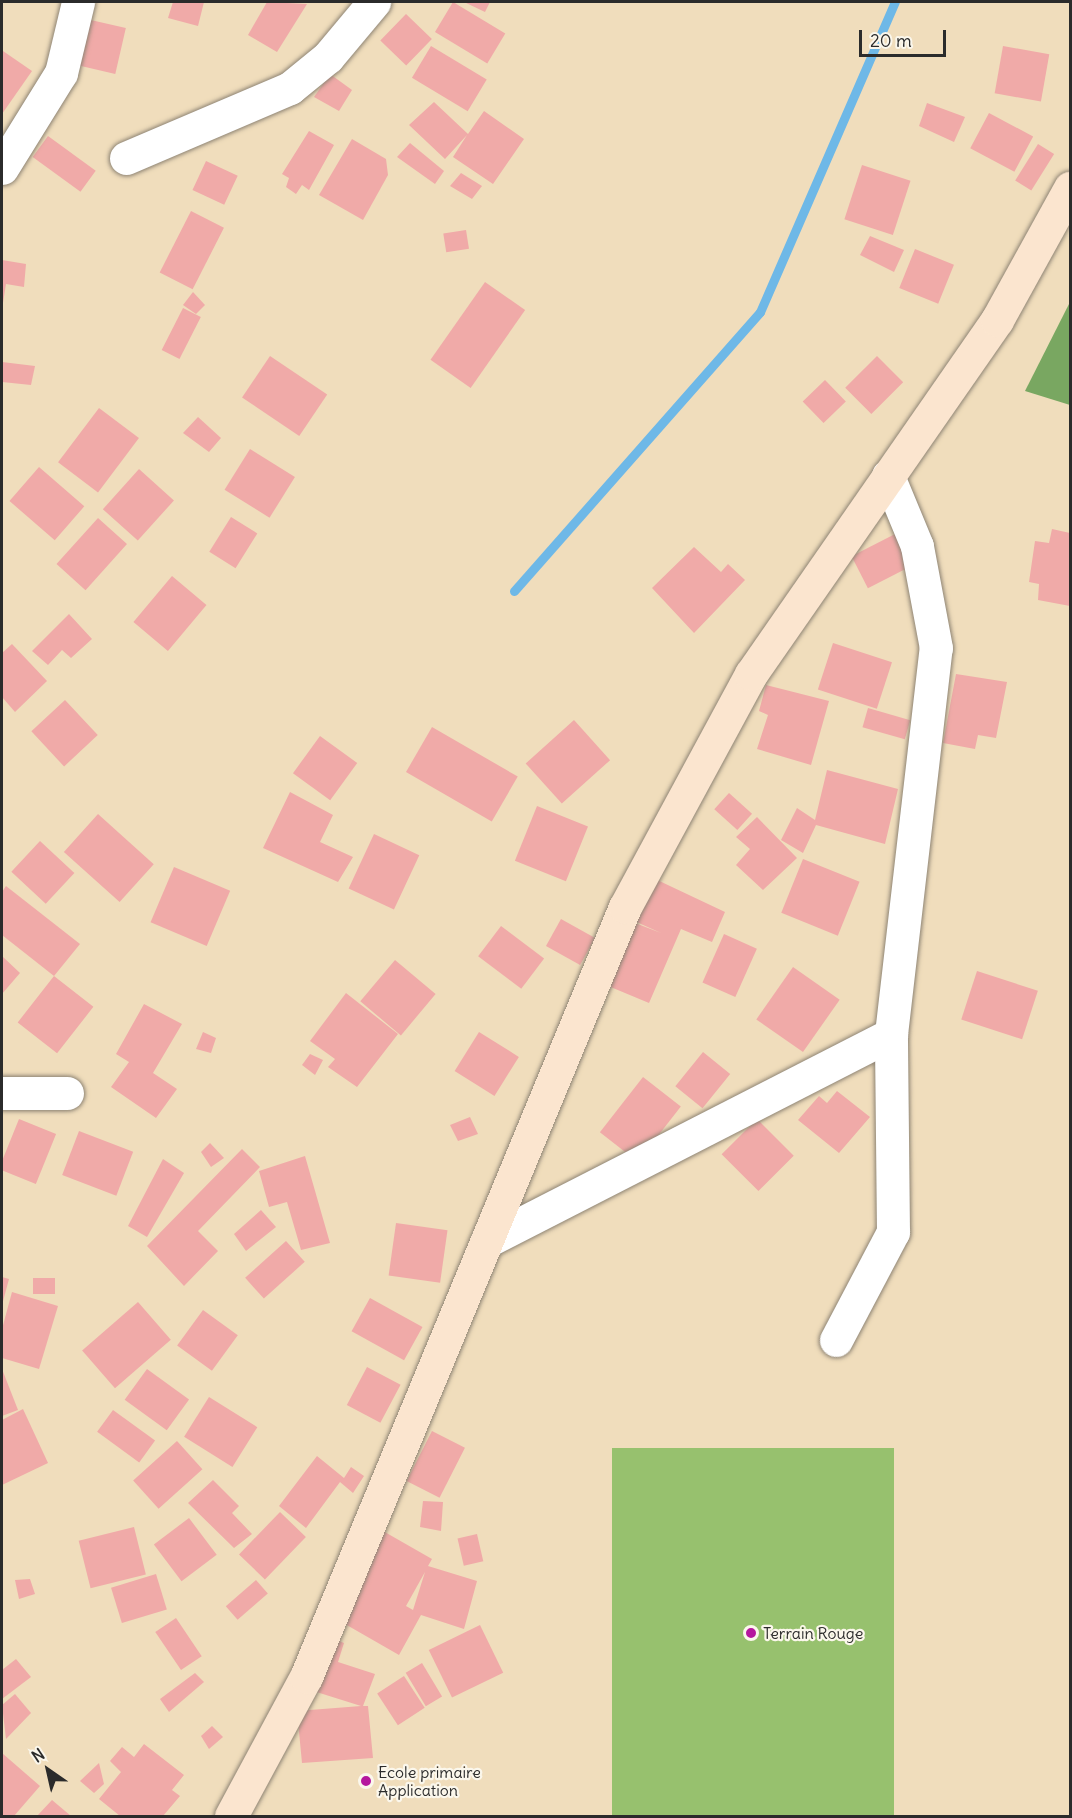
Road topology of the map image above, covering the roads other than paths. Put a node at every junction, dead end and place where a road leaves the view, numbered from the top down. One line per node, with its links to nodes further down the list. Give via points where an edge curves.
1 (78, 2): 4 (street, via 61,73)
2 (374, 2): 3 (street, via 328,57 290,88)
3 (126, 158)
4 (2, 168)
5 (1071, 189): 6 (street, via 997,320)
6 (888, 476): 7 (street, via 917,546 936,648); 10 (street, via 751,674 625,907)
7 (891, 1034): 10 (street); 11 (street, via 893,1232)
8 (2, 1093): 9 (street)
9 (67, 1093)
10 (487, 1241): 12 (street, via 306,1677)
11 (836, 1340)
12 (231, 1816)

